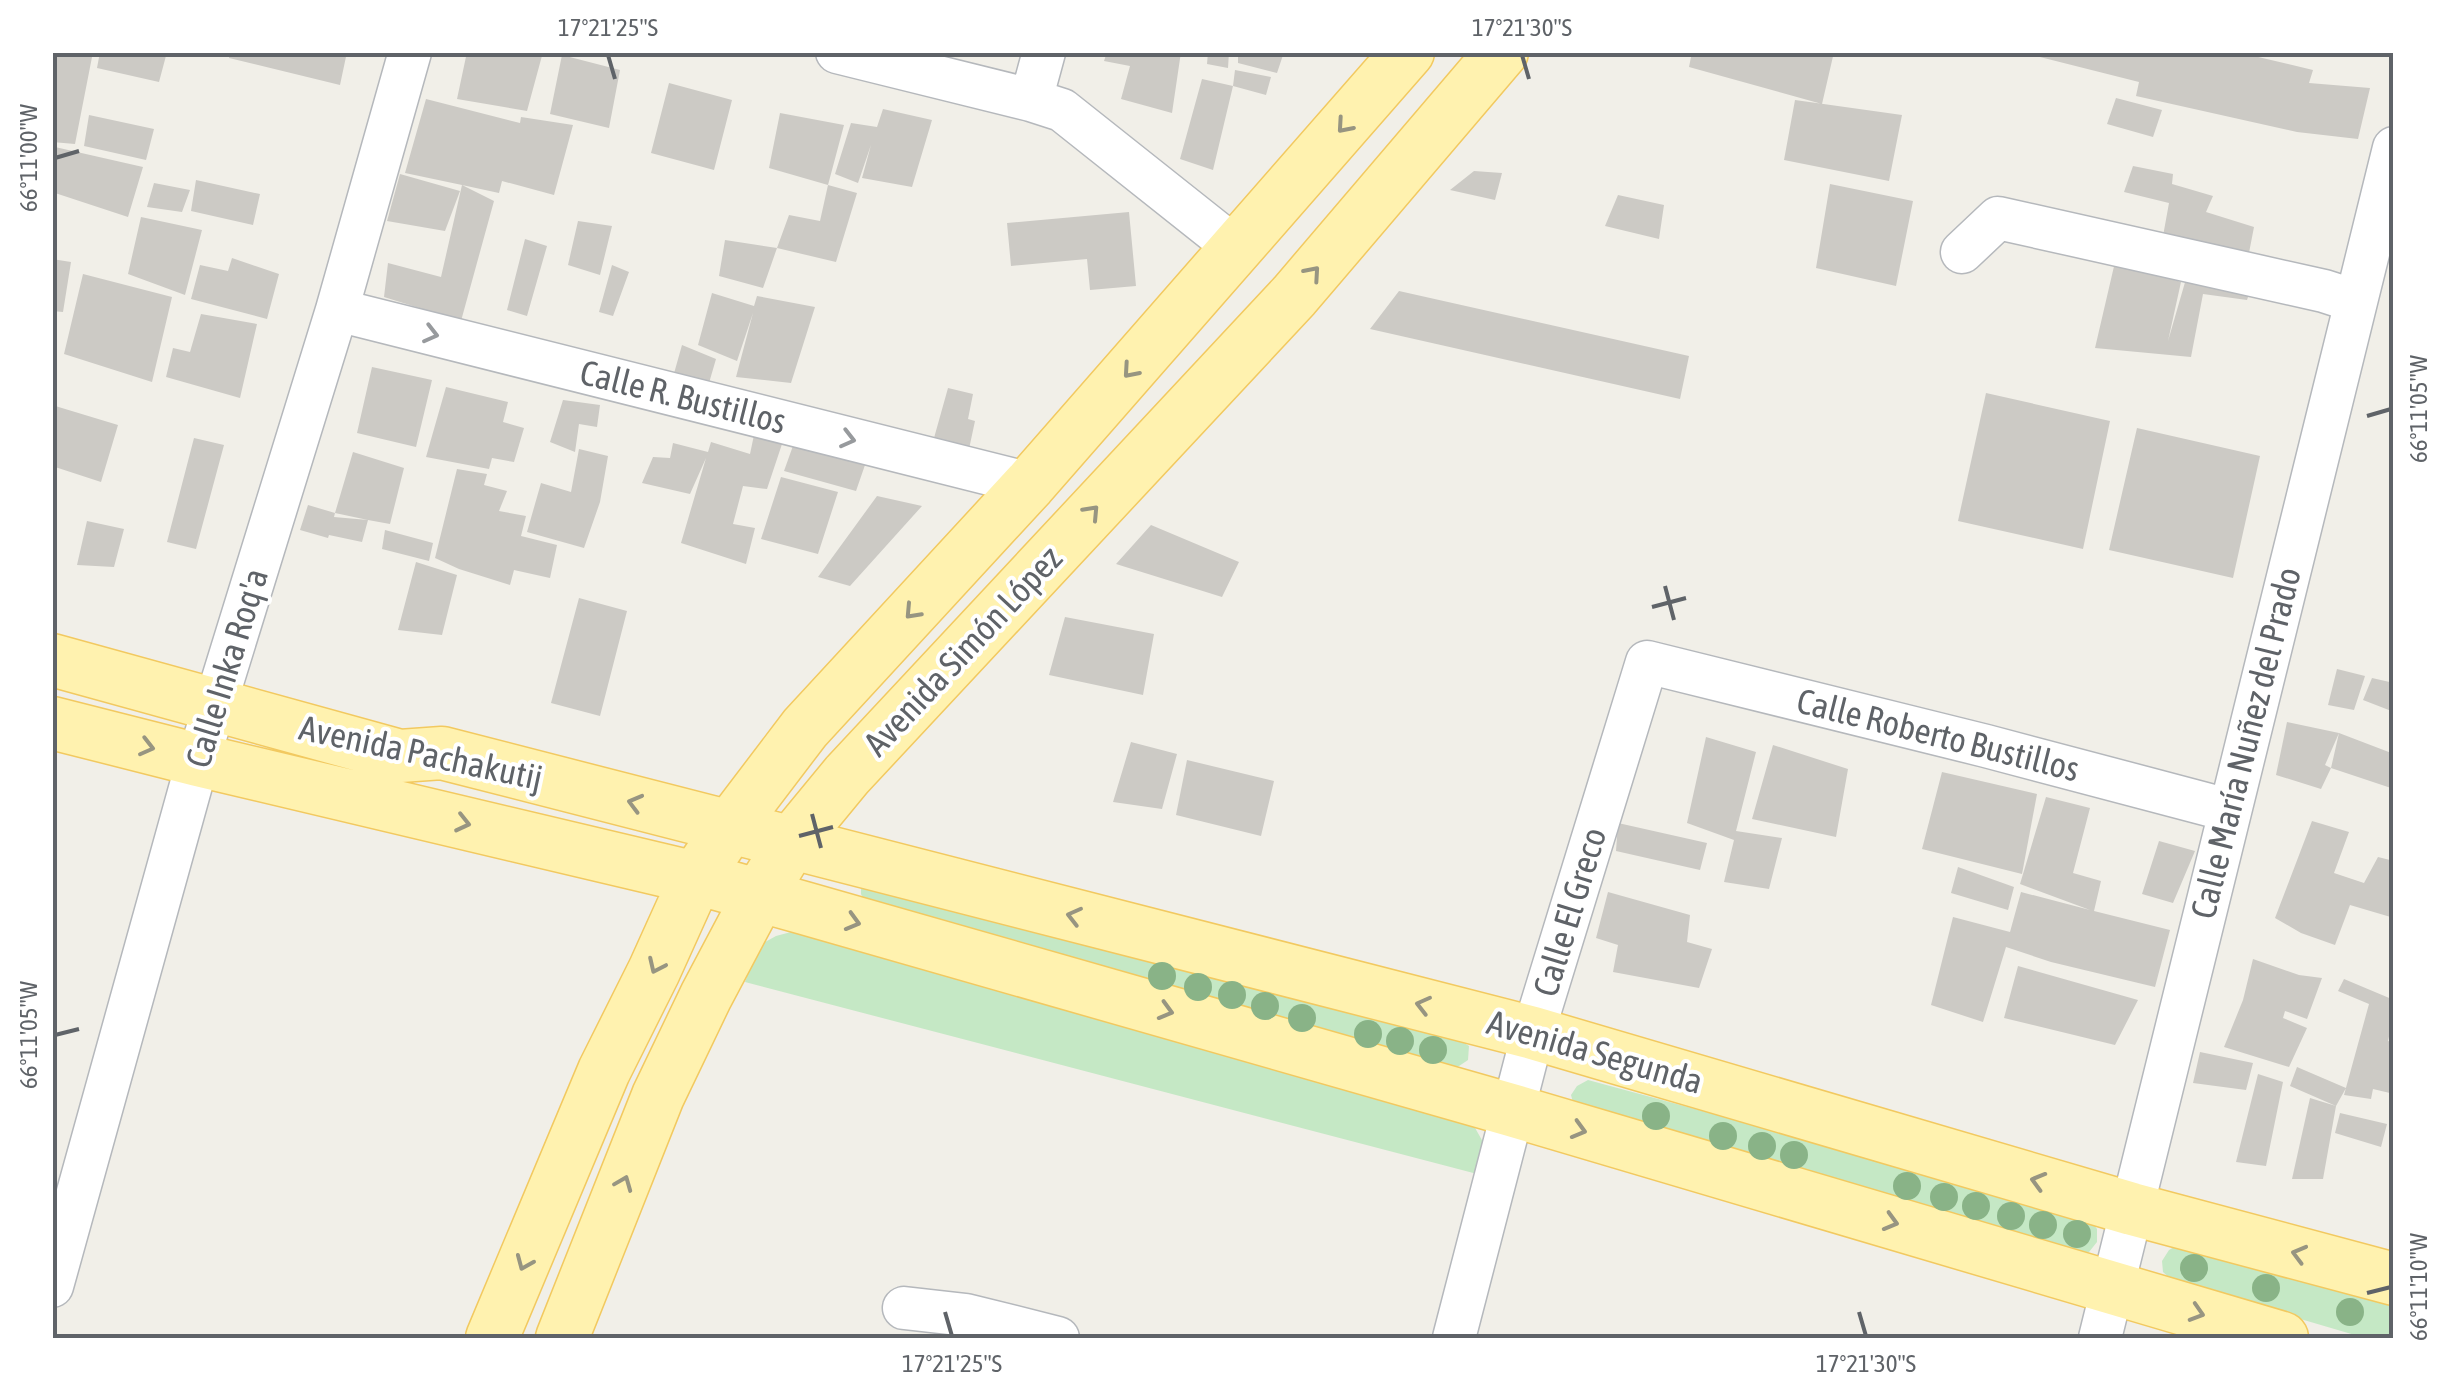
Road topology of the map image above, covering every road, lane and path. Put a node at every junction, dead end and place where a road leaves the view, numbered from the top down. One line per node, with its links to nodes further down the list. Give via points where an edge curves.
1 (410, 52): 11 (street, Calle Inka Roq'a)
2 (837, 52): 6 (street)
3 (1044, 52): 6 (street)
4 (1408, 52): 8 (main road, Avenida Simón López, one-way to 8)
5 (1502, 52): 20 (main road, Avenida Simón López, one-way to 5, via 1294,296)
6 (1031, 100): 8 (street, via 1062,110)
7 (2394, 148): 10 (street, Calle María Nuñez del Prado)
8 (1237, 249): 12 (main road, Avenida Simón López, one-way to 12)
9 (1962, 252): 10 (street, via 1998,218)
10 (2355, 301): 18 (street, Calle María Nuñez del Prado)
11 (337, 310): 12 (street, Calle R. Bustillos, one-way to 12); 15 (street, Calle Inka Roq'a)
12 (1030, 484): 19 (main road, Avenida Simón López, one-way to 19, via 805,728)
13 (52, 660): 15 (main road, Avenida Pachakutij)
14 (1647, 662): 18 (street, Calle Roberto Bustillos); 23 (street, Calle El Greco)
15 (215, 703): 17 (street, Calle Inka Roq'a); 19 (main road, Avenida Pachakutij, one-way to 15, via 442,753 400,756)
16 (52, 723): 17 (main road, Avenida Pachakutij, one-way to 17)
17 (198, 760): 21 (main road, Avenida Pachakutij, one-way to 21); 27 (street, Calle Inka Roq'a)
18 (2228, 810): 25 (street, Calle María Nuñez del Prado)
19 (729, 828): 20 (main road, Avenida Pachakutij); 21 (main road, Avenida Simón López)
20 (791, 843): 22 (main road, Avenida Simón López); 23 (main road, Avenida Segunda, one-way to 20)
21 (696, 878): 22 (main road, Avenida Pachakutij); 30 (main road, Avenida Simón López, one-way to 30, via 604,1071)
22 (759, 896): 24 (main road, one-way to 24); 31 (main road, Avenida Simón López, one-way to 22, via 658,1096)
23 (1533, 1033): 24 (street, Calle El Greco); 25 (main road, Avenida Segunda, one-way to 23)
24 (1511, 1110): 28 (main road, one-way to 28); 33 (street, Calle El Greco)
25 (2132, 1209): 26 (main road, Avenida Segunda, one-way to 25); 28 (street, Calle María Nuñez del Prado)
26 (2394, 1279)
27 (52, 1286)
28 (2112, 1287): 34 (street, Calle María Nuñez del Prado); 35 (main road, one-way to 35)
29 (904, 1308): 32 (street)
30 (492, 1338)
31 (562, 1338)
32 (1058, 1338)
33 (1454, 1338)
34 (2100, 1338)
35 (2282, 1338)

